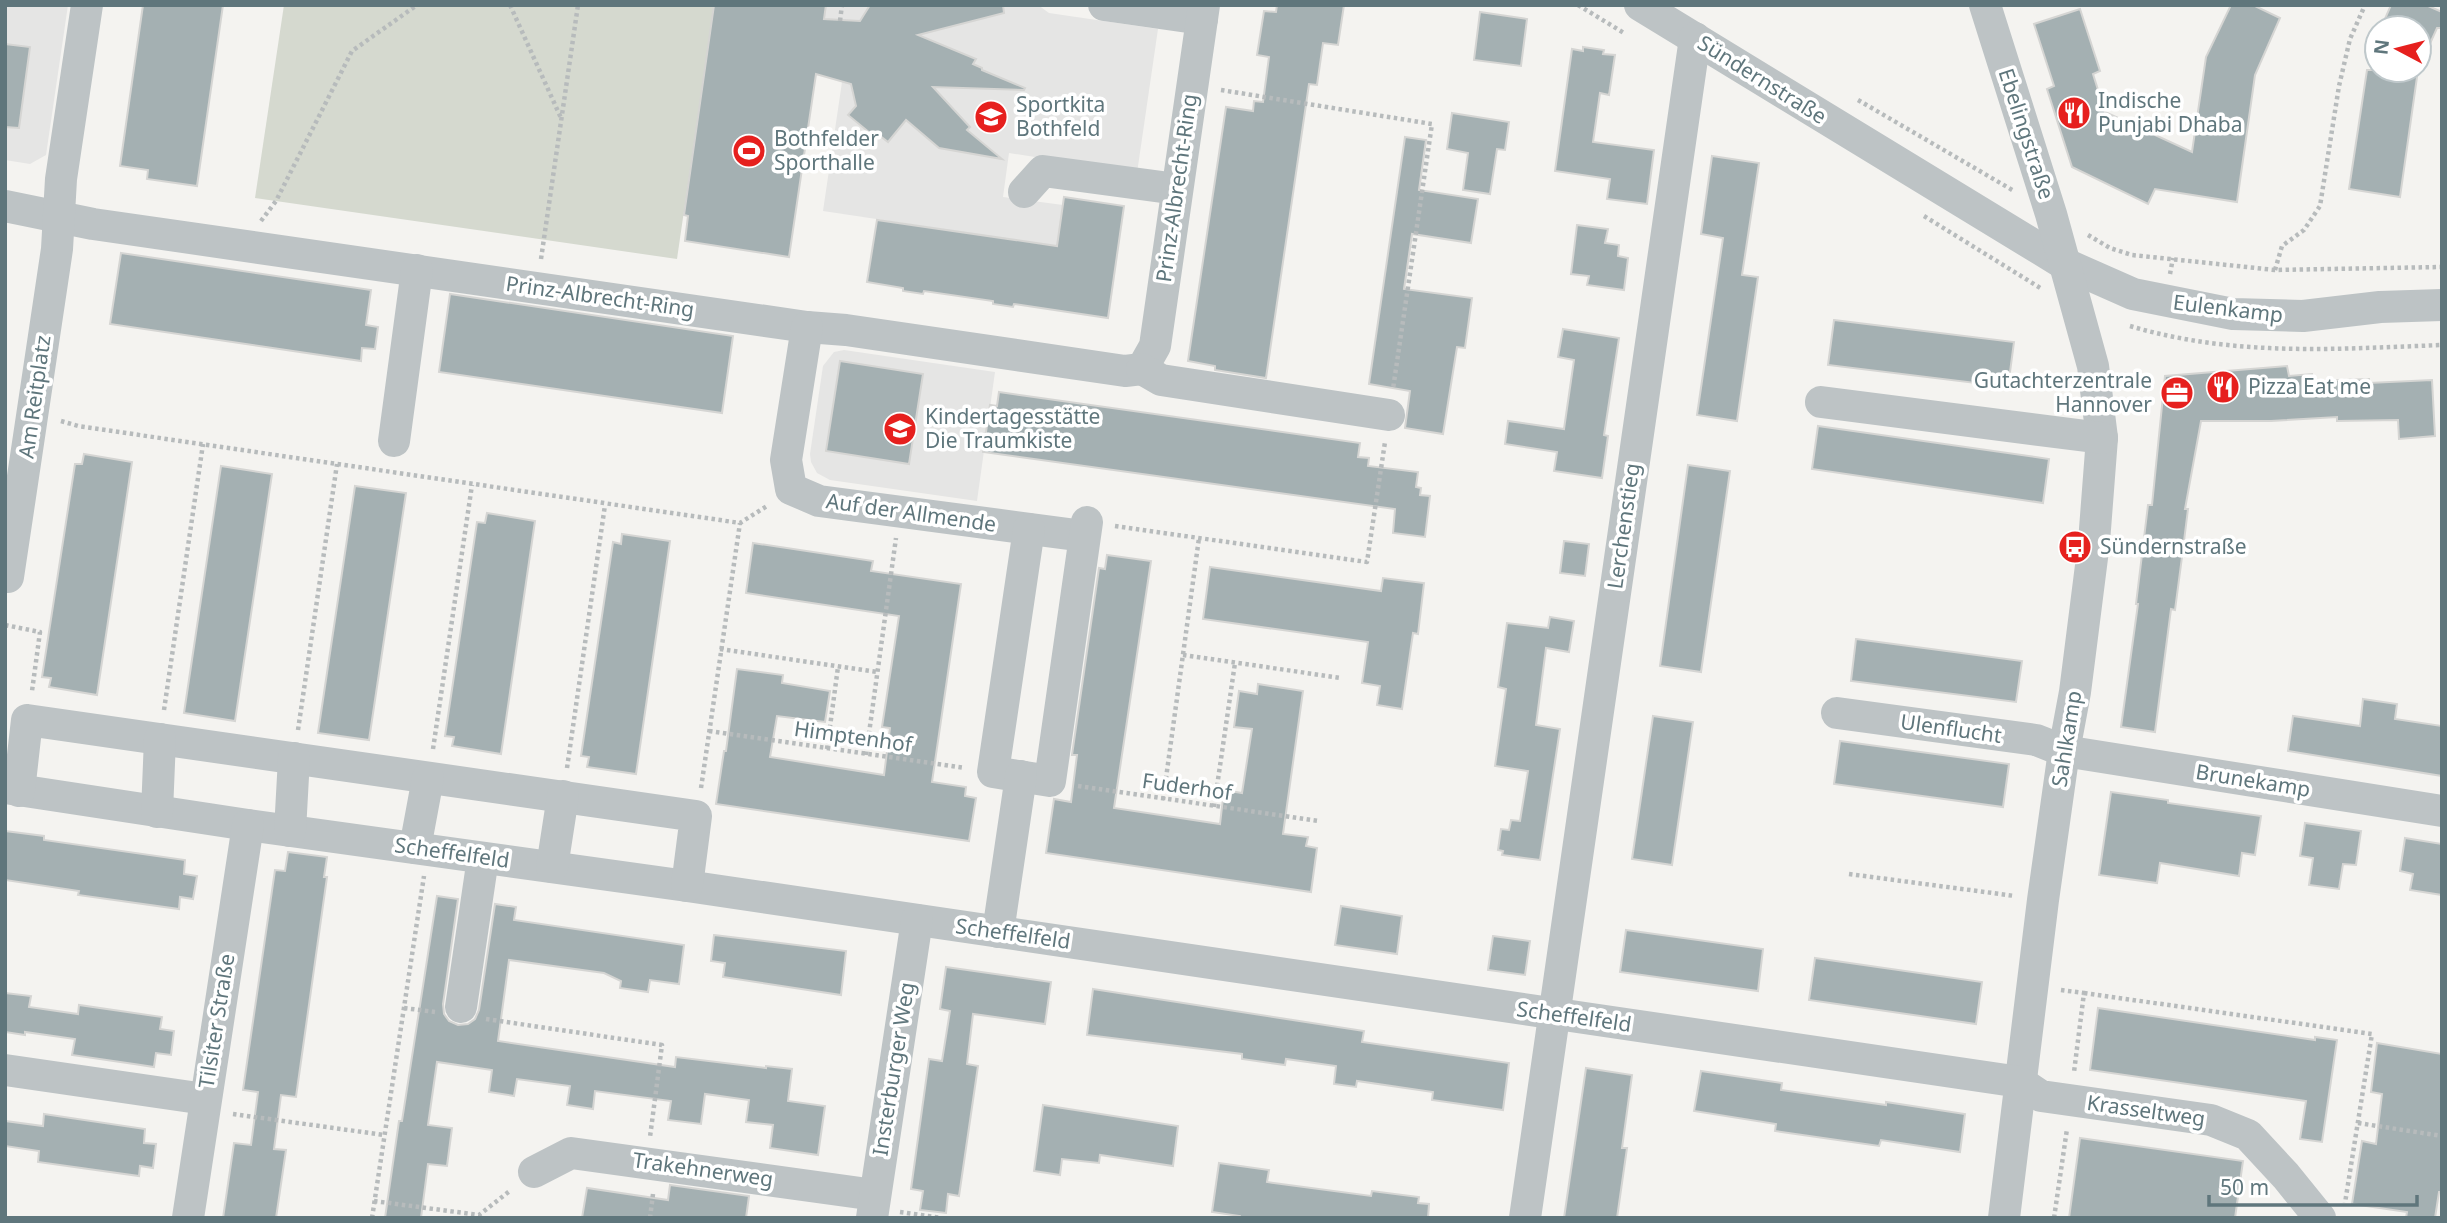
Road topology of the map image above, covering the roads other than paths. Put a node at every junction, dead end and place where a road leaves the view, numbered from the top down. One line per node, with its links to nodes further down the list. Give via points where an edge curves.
1 (87, 5): 10 (street)
2 (1104, 5): 5 (street)
3 (1640, 5): 6 (street, Sündernstraße)
4 (1985, 5): 11 (street, Ebelingstraße, via 2052,214)
5 (1203, 12): 7 (street, Prinz-Albrecht-Ring)
6 (1695, 38): 11 (street, Sündernstraße); 41 (street, Lerchenstieg)
7 (1177, 189): 8 (street, via 1043,171); 15 (street, Prinz-Albrecht-Ring, via 1155,346)
8 (1024, 192)
9 (5, 206): 10 (street, Prinz-Albrecht-Ring)
10 (59, 217): 12 (street, Prinz-Albrecht-Ring); 21 (street, Am Reitplatz)
11 (2063, 263): 13 (street, Eulenkamp, via 2133,294 2233,314 2303,316); 18 (street, Sahlkamp, via 2093,366)
12 (417, 271): 14 (street, Prinz-Albrecht-Ring); 19 (street)
13 (2442, 305)
14 (807, 327): 15 (street, Prinz-Albrecht-Ring, via 1125,371); 20 (street, Auf der Allmende, via 786,460 791,489 819,501)
15 (1142, 369): 17 (street, Prinz-Albrecht-Ring, via 1161,380)
16 (1821, 402): 18 (street)
17 (1389, 415)
18 (2102, 438): 24 (street, Sahlkamp, via 2094,542)
19 (394, 441)
20 (1029, 529): 26 (street); 26 (street, Auf der Allmende, via 1086,529)
21 (7, 577)
22 (1837, 713): 24 (street, Ulenflucht, via 2036,740)
23 (160, 738): 25 (street); 28 (street, via 27,720); 31 (street)
24 (2064, 751): 30 (street, Brunekamp); 43 (street, Sahlkamp)
25 (294, 758): 27 (street); 33 (street)
26 (1021, 776): 39 (street)
27 (429, 778): 29 (street); 34 (street)
28 (12, 790): 31 (street, Scheffelfeld)
29 (563, 796): 36 (street); 37 (street, via 696,816)
30 (2442, 811)
31 (157, 812): 32 (street, Scheffelfeld)
32 (248, 825): 33 (street, Scheffelfeld); 44 (street, Tilsiter Straße)
33 (290, 831): 34 (street, Scheffelfeld)
34 (421, 849): 35 (street, Scheffelfeld)
35 (483, 858): 36 (street, Scheffelfeld); 40 (street)
36 (552, 867): 37 (street, Scheffelfeld)
37 (687, 886): 38 (street, Scheffelfeld)
38 (917, 920): 39 (street, Scheffelfeld); 46 (street, Insterburger Weg)
39 (998, 932): 41 (street, Scheffelfeld)
40 (464, 1013)
41 (1555, 1015): 43 (street, Scheffelfeld); 49 (street, Lerchenstieg)
42 (5, 1070): 44 (street)
43 (2020, 1082): 47 (street, Krasseltweg, via 2041,1096 2211,1120 2248,1135 2286,1176); 50 (street, Sahlkamp)
44 (205, 1104): 48 (street, Tilsiter Straße)
45 (534, 1172): 46 (street, Trakehnerweg, via 571,1153 647,1162)
46 (873, 1207)
47 (2333, 1211)
48 (188, 1218)
49 (1525, 1218)
50 (2004, 1218)

